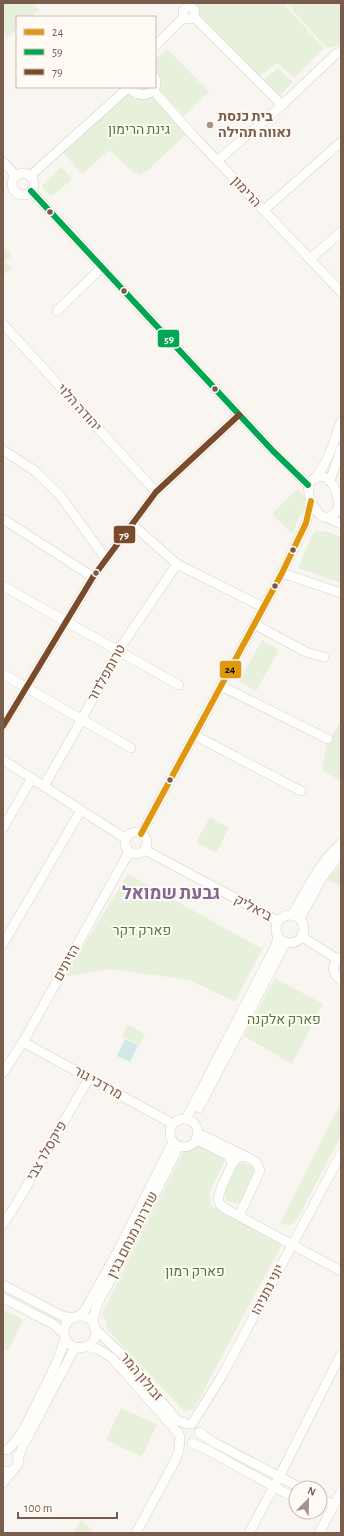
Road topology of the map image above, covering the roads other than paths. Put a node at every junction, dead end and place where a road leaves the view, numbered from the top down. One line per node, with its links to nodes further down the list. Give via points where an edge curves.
1 (183, 9): 2 (street); 7 (street, via 190,19 194,17)
2 (156, 45)
3 (341, 52): 7 (street)
4 (127, 88): 12 (street)
5 (129, 88): 6 (street, via 134,93 142,95)
6 (153, 90): 9 (street, הרימון)
7 (282, 105): 9 (street)
8 (341, 142): 14 (street)
9 (217, 161): 14 (street, הרימון)
10 (3, 162): 11 (street)
11 (16, 176): 12 (street, via 22,173); 13 (street, via 12,184 16,192 24,195)
12 (30, 176): 13 (street, via 34,185)
13 (31, 191): 17 (street)
14 (264, 210): 16 (street, הרימון)
15 (341, 232): 16 (street)
16 (310, 259): 18 (street, הרימון)
17 (102, 267): 19 (street); 21 (street)
18 (341, 292)
19 (57, 311)
20 (3, 324): 28 (street, יהודה הלוי)
21 (239, 414): 27 (street); 28 (street)
22 (341, 422): 25 (street)
23 (341, 449): 26 (street)
24 (3, 450): 36 (street, via 35,471 59,494)
25 (316, 477): 26 (street, via 324,477); 27 (street)
26 (330, 481): 30 (street)
27 (308, 485): 29 (street)
28 (156, 492): 34 (street)
29 (311, 501): 31 (street); 33 (street)
30 (340, 509): 31 (street, via 334,515)
31 (322, 516): 33 (street, via 310,518); 35 (street)
32 (3, 519): 39 (street)
33 (306, 523): 38 (street)
34 (132, 524): 36 (street); 37 (street)
35 (341, 524)
36 (106, 559): 39 (street)
37 (178, 564): 42 (street); 45 (street, טרומפלדור)
38 (282, 572): 41 (street); 42 (street)
39 (93, 577): 43 (street)
40 (3, 586): 43 (street)
41 (341, 593)
42 (263, 607): 44 (street)
43 (65, 621): 45 (street); 50 (street)
44 (254, 624): 46 (street, via 304,651); 49 (street)
45 (118, 651): 48 (street); 51 (street, טרומפלדור)
46 (324, 657)
47 (3, 674): 50 (street)
48 (179, 685)
49 (220, 686): 53 (street); 54 (street)
50 (25, 687): 51 (street); 52 (street)
51 (82, 720): 55 (street); 58 (street, טרומפלדור)
52 (3, 726)
53 (194, 734): 59 (street); 62 (street)
54 (328, 739)
55 (131, 748)
56 (3, 760): 57 (street)
57 (32, 778): 58 (street); 61 (street)
58 (44, 786): 60 (street)
59 (301, 791)
60 (81, 810): 63 (street); 72 (street)
61 (3, 828)
62 (141, 834): 63 (street, via 131,834); 65 (street, via 147,843)
63 (126, 839): 66 (street, via 125,846)
64 (341, 843): 68 (street, via 316,874)
65 (144, 850): 66 (street, via 136,854); 69 (street, ביאליק)
66 (129, 852): 75 (street, הזיתים)
67 (341, 853): 68 (street, via 322,878 301,916)
68 (296, 917): 69 (street, via 284,916); 70 (street, via 303,928)
69 (278, 921): 71 (street, via 276,929)
70 (301, 936): 71 (street, via 294,942); 73 (street)
71 (282, 940): 78 (street)
72 (4, 941)
73 (339, 958): 74 (street, via 333,967 336,976)
74 (341, 980)
75 (23, 1042): 76 (street, הזיתים); 77 (street, מרדכי גור)
76 (3, 1073)
77 (89, 1078): 79 (street, מרדכי גור); 86 (street, פיקסלר צבי)
78 (189, 1120): 79 (street); 80 (street, via 195,1125)
79 (173, 1124): 81 (street, via 170,1131 171,1139)
80 (197, 1136): 81 (street, via 194,1143 187,1146); 83 (street); 84 (street, via 226,1154)
81 (176, 1144): 91 (street, שדרות מנחם בגין, via 85,1310); 92 (street, שדרות מנחם בגין, via 120,1264 98,1302 94,1316)
82 (341, 1154): 87 (street, יוני נתניהו)
83 (245, 1156): 84 (street, via 237,1158); 85 (street, via 256,1162 260,1171)
84 (232, 1164): 85 (street, via 218,1198 220,1204)
85 (240, 1216): 87 (street)
86 (3, 1224)
87 (293, 1244): 88 (street); 96 (street, יוני נתניהו, via 223,1374)
88 (341, 1271)
89 (3, 1285): 91 (street, via 58,1314)
90 (3, 1298): 93 (street, via 53,1324)
91 (76, 1317): 92 (street, via 87,1318); 93 (street, via 65,1326)
92 (95, 1328): 94 (street, via 94,1339); 96 (street, זבולון המר, via 129,1361 177,1420)
93 (65, 1335): 94 (street, via 69,1343); 100 (street, via 57,1360 23,1430 16,1442)
94 (82, 1347): 98 (street, זבולון המר, via 98,1349 112,1358); 101 (street, via 73,1351)
95 (341, 1354): 104 (street)
96 (190, 1424): 97 (street); 98 (street, via 182,1427)
97 (199, 1432): 99 (street, via 198,1438); 104 (street)
98 (180, 1436): 99 (street, via 184,1442); 102 (street)
99 (191, 1443): 102 (street); 107 (street)
100 (5, 1451): 101 (street, via 16,1454)
101 (18, 1459): 103 (street, via 17,1467)
102 (176, 1459): 114 (street)
103 (7, 1471): 106 (street)
104 (279, 1477): 105 (street); 107 (street)
105 (288, 1482)
106 (3, 1483)
107 (274, 1487): 109 (street); 115 (street)
108 (341, 1492): 111 (street)
109 (288, 1495)
110 (328, 1502): 111 (street)
111 (334, 1505): 112 (street)
112 (328, 1510)
113 (322, 1520): 116 (street)
114 (136, 1533)
115 (249, 1533)
116 (319, 1533)

